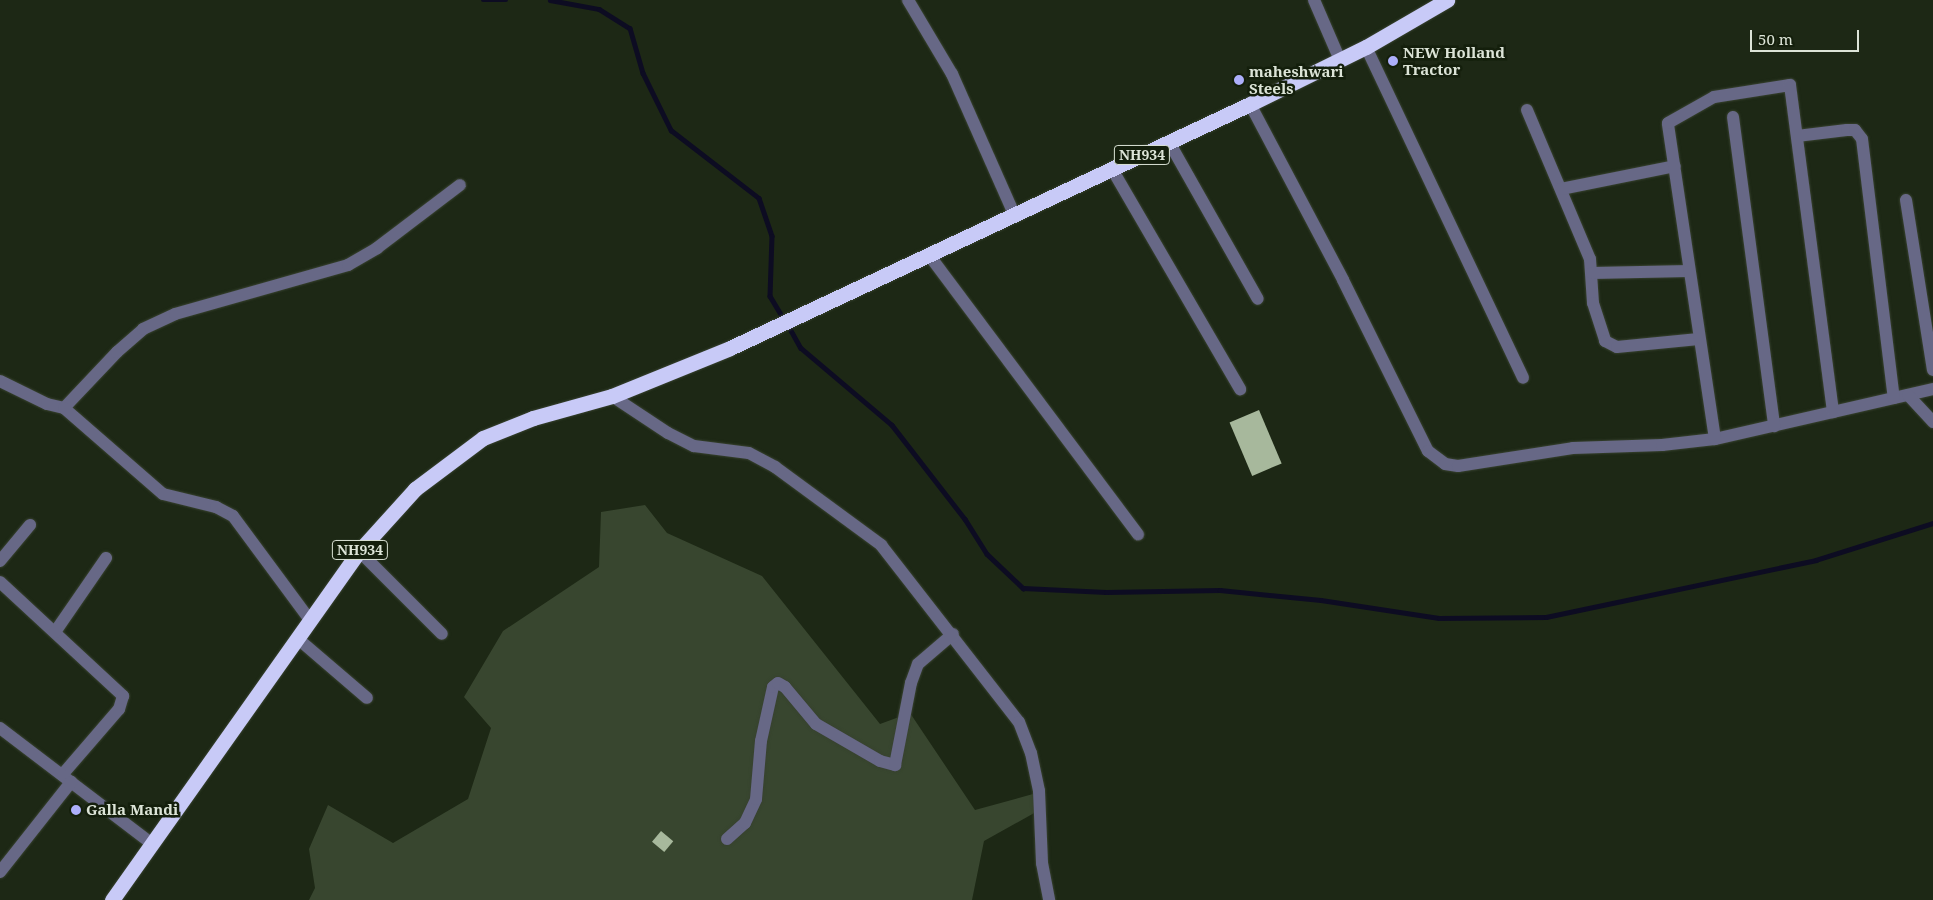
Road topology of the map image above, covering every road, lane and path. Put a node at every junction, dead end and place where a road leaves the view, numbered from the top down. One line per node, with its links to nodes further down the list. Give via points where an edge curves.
1 (908, 0): 16 (street, via 952,74)
2 (1314, 0): 5 (street)
3 (1446, 0): 4 (highway, NH934)
4 (1366, 47): 5 (highway, NH934); 23 (street)
5 (1340, 60): 6 (highway, NH934)
6 (1250, 104): 10 (highway, NH934); 34 (street, via 1428,451 1436,460 1458,466 1573,448)
7 (1527, 110): 14 (street)
8 (1733, 117): 33 (street)
9 (1797, 136): 11 (street, via 1790,85 1714,97 1668,123); 29 (street, via 1855,130 1862,138); 31 (street)
10 (1169, 142): 12 (highway, NH934); 20 (street)
11 (1675, 166): 14 (street); 18 (street)
12 (1112, 170): 16 (highway, NH934); 25 (street)
13 (460, 185): 30 (street, via 377,248 348,265 175,314 143,329)
14 (1561, 189): 19 (street)
15 (1906, 200): 22 (street)
16 (1015, 216): 17 (highway, NH934)
17 (928, 255): 28 (highway, NH934, via 730,348); 36 (street)
18 (1689, 271): 19 (street); 21 (street)
19 (1592, 272): 21 (street, via 1593,303 1604,341 1609,346)
20 (1258, 298)
21 (1699, 339): 34 (street)
22 (1933, 370)
23 (1523, 378)
24 (0, 381): 30 (street, via 47,404)
25 (1240, 389)
26 (1933, 389): 27 (street)
27 (1908, 395): 29 (street); 32 (street)
28 (612, 396): 37 (highway, NH934, via 533,418 483,438 415,489); 44 (street, via 694,446 749,453 776,466 881,545)
29 (1894, 398): 31 (street)
30 (64, 408): 41 (street, via 163,494 216,507 233,516)
31 (1833, 412): 33 (street)
32 (1933, 422)
33 (1774, 426): 34 (street)
34 (1715, 439)
35 (30, 525): 39 (street)
36 (1138, 534)
37 (359, 551): 41 (highway, NH934); 43 (street)
38 (106, 558): 42 (street)
39 (0, 561)
40 (0, 582): 42 (street)
41 (310, 620): 45 (highway, NH934)
42 (55, 632): 48 (street, via 123,696 119,709)
43 (442, 634)
44 (953, 634): 49 (street, via 918,664 895,766 880,761 816,724 785,688 778,683 773,687 766,712 756,800 745,823); 53 (street, via 1019,722 1031,754 1039,791 1042,863)
45 (297, 638): 46 (street); 50 (highway, NH934)
46 (367, 698)
47 (0, 728): 48 (street)
48 (67, 779): 50 (street); 51 (street)
49 (727, 839)
50 (152, 844): 52 (highway, NH934)
51 (2, 866)
52 (112, 900)
53 (1049, 900)

